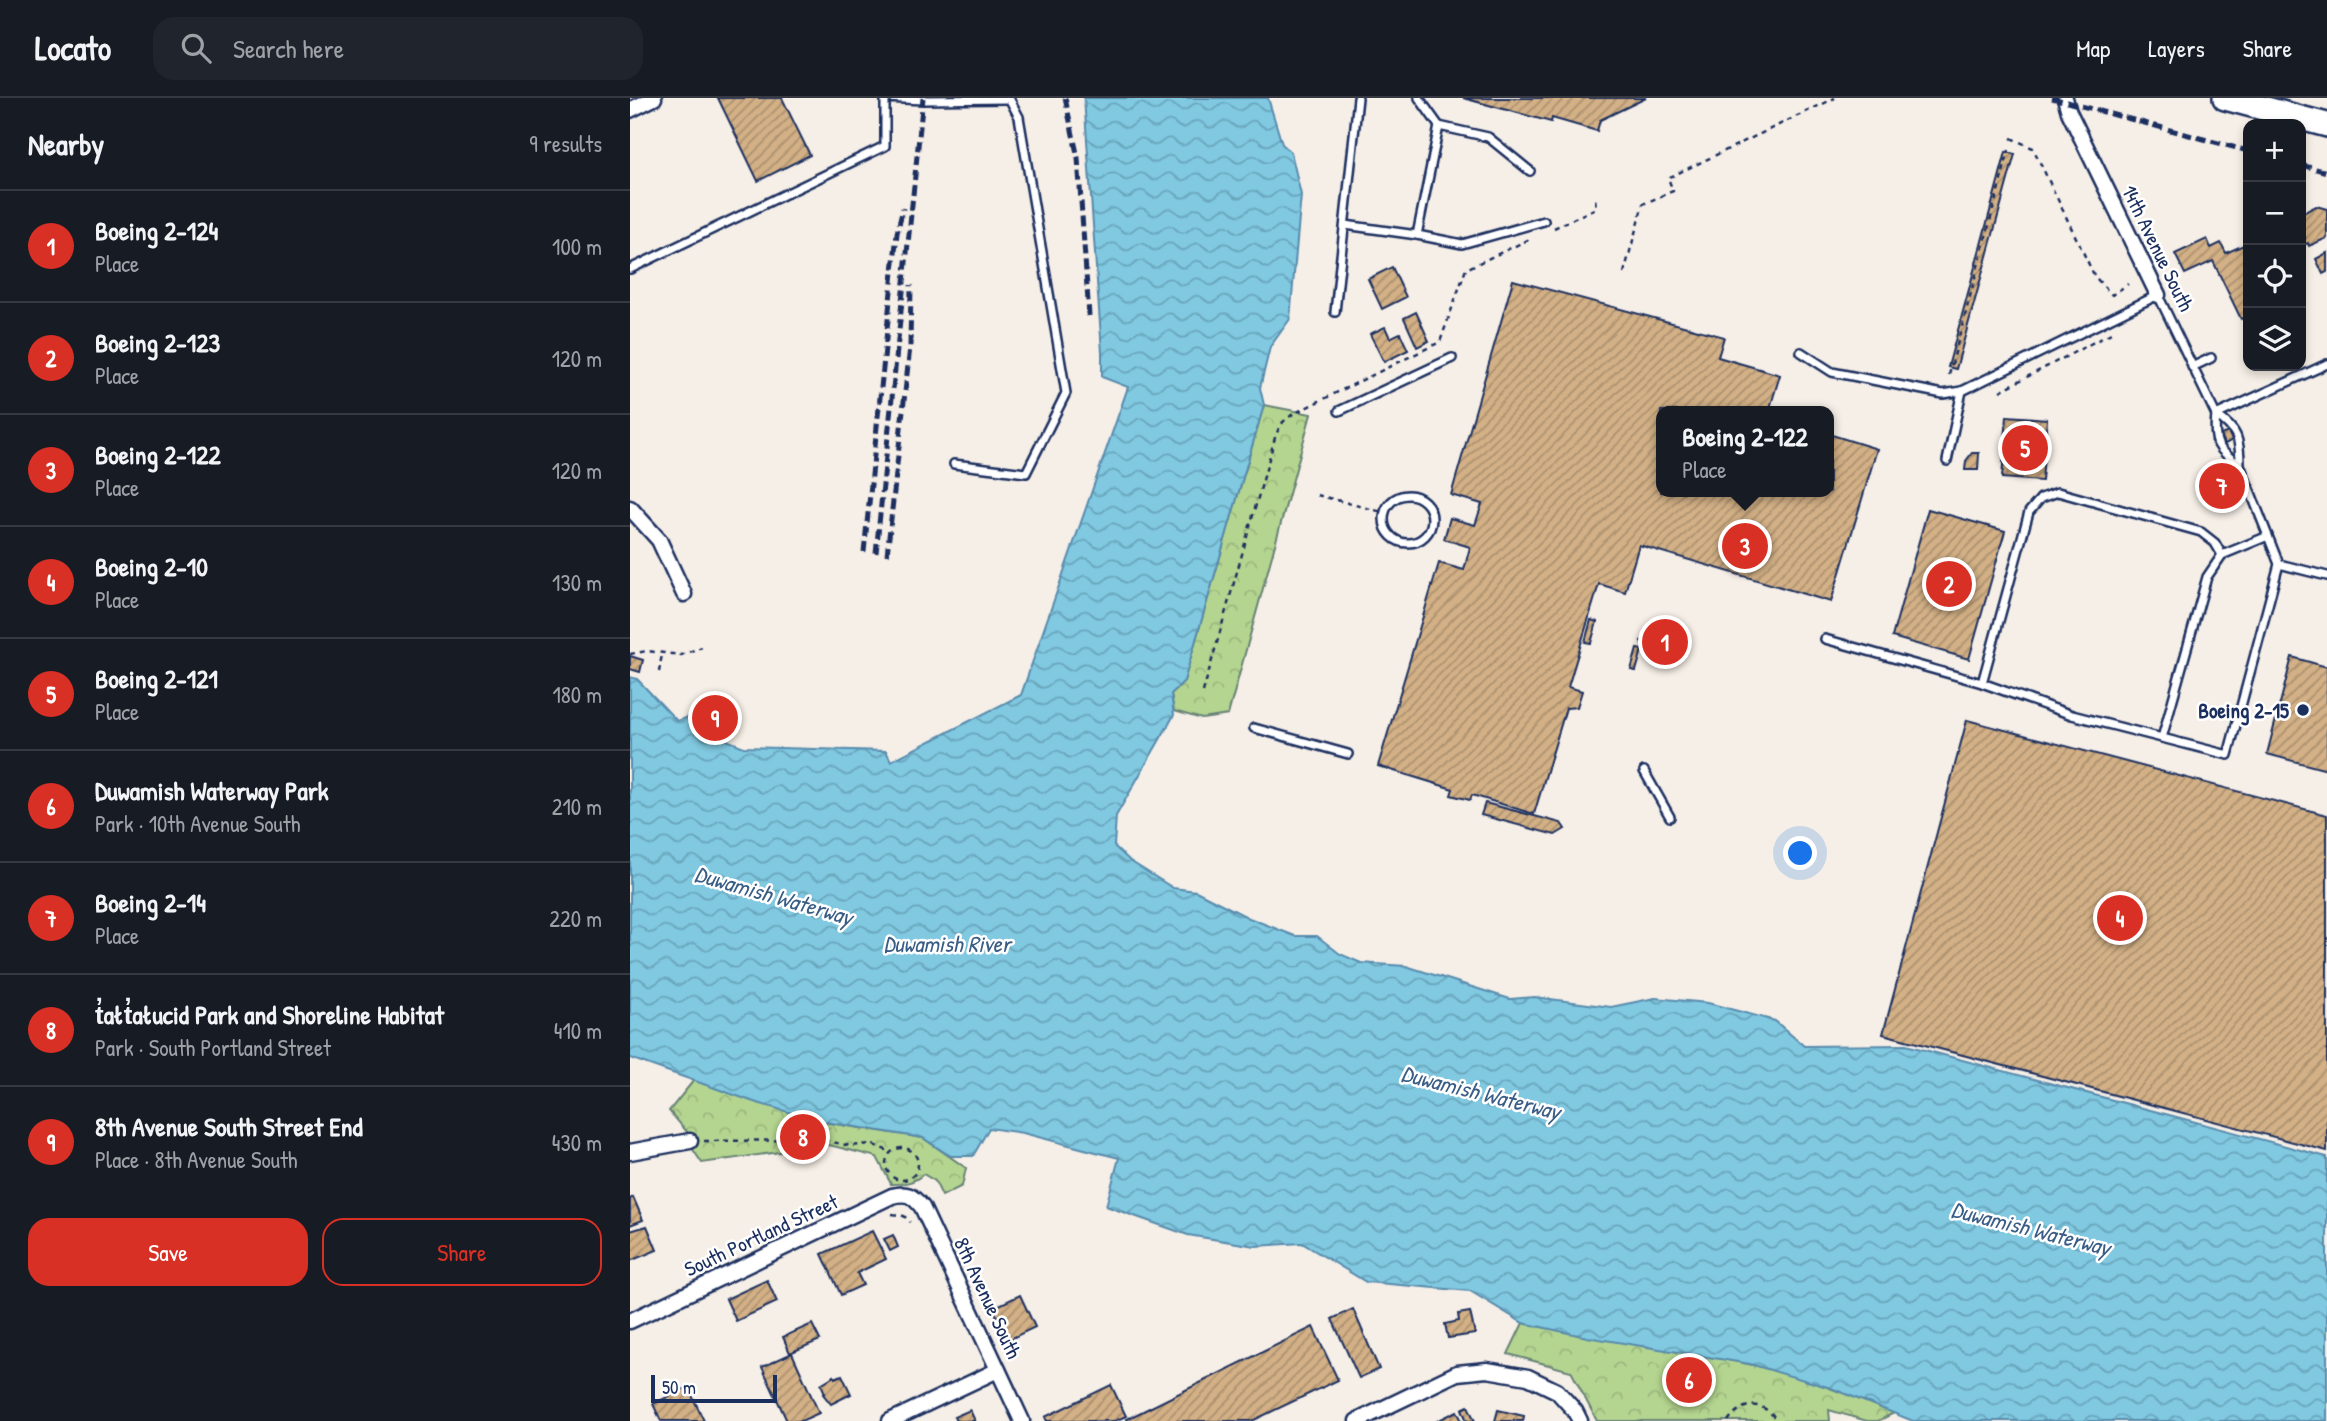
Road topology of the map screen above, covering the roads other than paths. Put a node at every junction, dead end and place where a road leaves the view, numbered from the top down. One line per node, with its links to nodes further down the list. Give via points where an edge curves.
1 (654, 98): 7 (street)
2 (1009, 98): 14 (lane, via 884,98 885,146); 26 (lane, via 1019,117 1066,393 1026,473)
3 (1358, 98): 12 (lane)
4 (1419, 98): 9 (lane)
5 (2064, 98): 15 (street, 14th Avenue South)
6 (2225, 98): 8 (main road)
7 (630, 110)
8 (2327, 125)
9 (1439, 126): 10 (lane, via 1488,137); 13 (lane)
10 (1530, 171)
11 (1544, 221): 13 (lane, via 1462,244)
12 (1345, 225): 13 (lane); 16 (lane)
13 (1417, 235)
14 (630, 270)
15 (2158, 295): 21 (lane, 14th Avenue South); 22 (lane)
16 (1335, 312)
17 (1801, 352): 22 (lane, via 1832,372 1943,394)
18 (1452, 358): 23 (lane)
19 (2211, 358): 21 (lane)
20 (2327, 364): 24 (lane)
21 (2192, 367): 24 (lane, 14th Avenue South)
22 (1962, 391): 25 (lane)
23 (1339, 411)
24 (2216, 415): 27 (lane, via 2232,426 2240,444); 27 (lane, via 2214,436 2221,452)
25 (1947, 461)
26 (954, 464)
27 (2240, 465): 30 (lane)
28 (630, 508): 34 (street, via 659,540)
29 (1385, 513): 29 (lane, via 1388,531 1400,541 1422,538 1431,526 1431,510 1414,495 1398,497)
30 (2269, 536): 31 (lane); 32 (lane)
31 (2222, 555): 36 (lane, via 2201,531 2058,492 2041,498 2029,512); 38 (lane, via 2207,577)
32 (2279, 564): 33 (lane); 38 (lane, via 2228,755)
33 (2327, 576)
34 (684, 594)
35 (1825, 639): 36 (lane)
36 (1982, 683): 38 (lane, via 2072,715)
37 (1254, 728): 39 (lane)
38 (2162, 738)
39 (1348, 754)
40 (1644, 771): 41 (lane)
41 (1670, 817)
42 (690, 1141): 43 (street)
43 (630, 1152)
44 (912, 1195): 45 (street, South Portland Street, via 892,1196); 46 (street, 8th Avenue South, via 922,1207)
45 (630, 1321)
46 (998, 1370): 47 (street); 48 (street, 8th Avenue South)
47 (890, 1421)
48 (1022, 1421)
49 (1357, 1421): 50 (street, via 1457,1373 1486,1370 1528,1377 1557,1391)
50 (1580, 1421)

